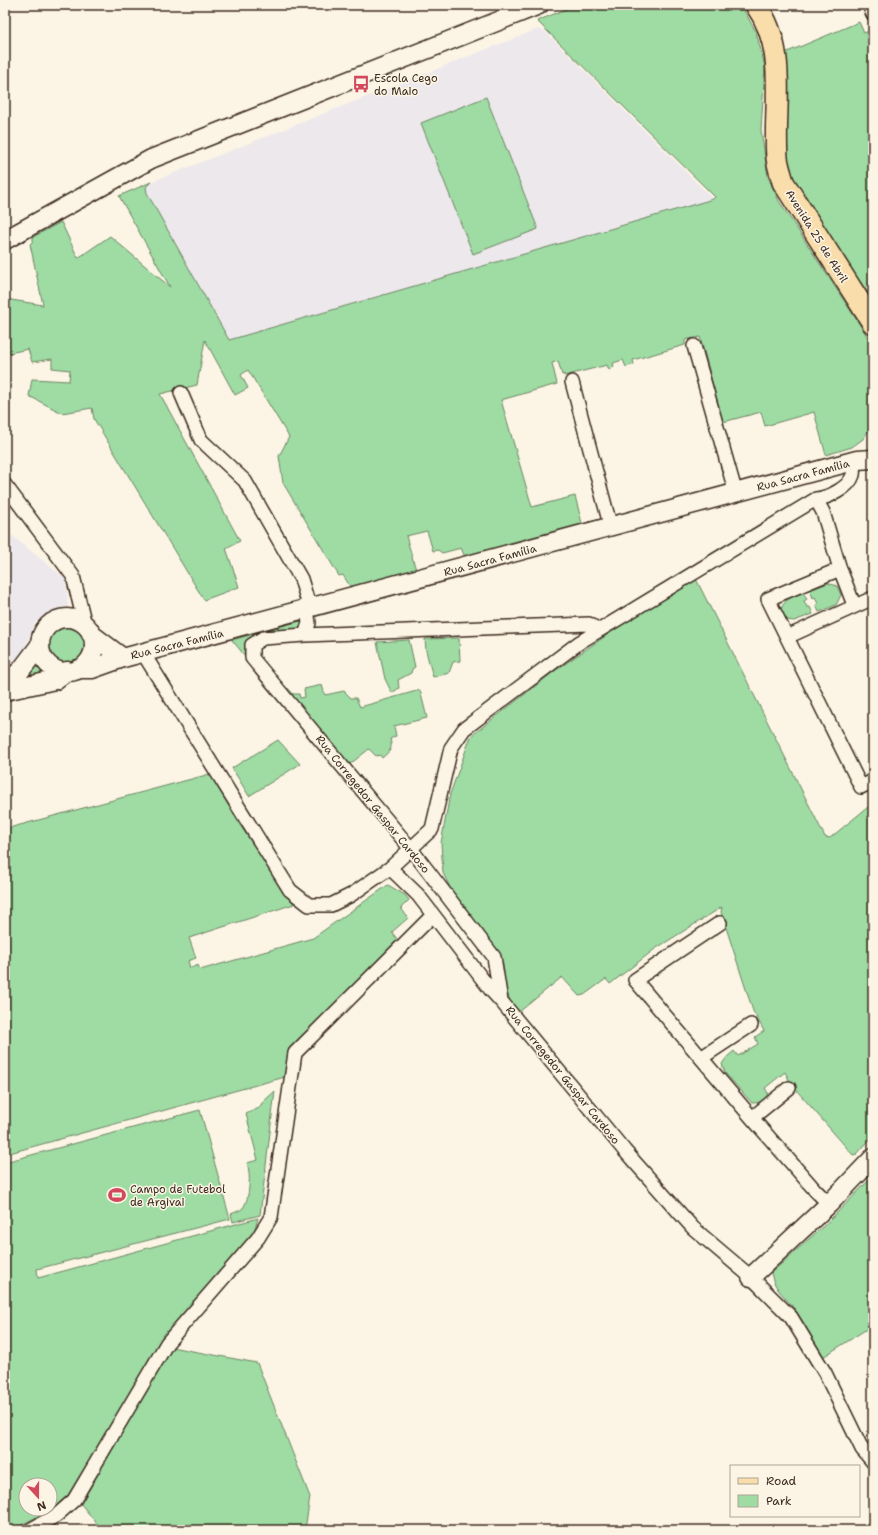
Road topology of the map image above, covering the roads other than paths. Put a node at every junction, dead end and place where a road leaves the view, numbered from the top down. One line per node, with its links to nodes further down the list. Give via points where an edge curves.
1 (539, 5): 5 (street, via 151,159)
2 (756, 5): 6 (main road, Avenida 25 de Abril, via 768,26 775,46 778,69 777,159 783,182)
3 (869, 5): 4 (street)
4 (873, 14)
5 (5, 240)
6 (873, 323)
7 (694, 346): 14 (street)
8 (572, 382): 16 (street)
9 (181, 393): 20 (street, via 201,440 245,481 252,492 301,579)
10 (873, 447): 11 (street, Rua Sacra Família)
11 (861, 460): 12 (street, Rua Sacra Família); 15 (street, via 850,482 825,498)
12 (834, 467): 14 (street, Rua Sacra Família); 15 (street, via 835,482 818,493)
13 (5, 485): 21 (street, via 73,576)
14 (736, 494): 16 (street, Rua Sacra Família)
15 (816, 499): 17 (street, via 823,512); 22 (street)
16 (610, 528): 20 (street, Rua Sacra Família)
17 (840, 569): 19 (street); 24 (street, via 768,599)
18 (873, 598): 19 (street)
19 (854, 605): 24 (street)
20 (309, 609): 23 (street, via 310,623); 26 (street, Rua Sacra Família)
21 (88, 630): 25 (street, via 78,620 60,618 46,628 41,636); 27 (street, Rua Sacra Família); 28 (street, via 93,650 87,661)
22 (599, 630): 23 (street, via 589,624); 32 (street, via 519,686 464,729 452,748 432,829)
23 (305, 635): 32 (street, Rua Corregedor Gaspar Cardoso, via 263,638 252,645 252,658)
24 (786, 637): 31 (street, via 861,787)
25 (40, 645): 28 (street, via 41,653 51,667); 29 (street, via 21,670)
26 (143, 653): 27 (street, Rua Sacra Família); 33 (street, via 290,890 309,905 332,905 350,896)
27 (123, 658): 28 (street, Rua Sacra Família, via 92,669)
28 (73, 670): 30 (street, Rua Sacra Família, via 55,680)
29 (5, 684)
30 (5, 691)
31 (873, 781)
32 (411, 849): 33 (street); 36 (street, Rua Corregedor Gaspar Cardoso, via 494,957)
33 (390, 868): 34 (street, via 418,896)
34 (432, 916): 36 (street); 45 (street, via 295,1053 271,1217 258,1238 167,1343 74,1500 57,1515)
35 (720, 923): 38 (street, via 635,980)
36 (501, 1001): 43 (street, Rua Corregedor Gaspar Cardoso, via 624,1150 693,1228)
37 (751, 1025): 38 (street)
38 (701, 1058): 40 (street)
39 (789, 1088): 40 (street)
40 (752, 1118): 42 (street)
41 (873, 1158): 42 (street)
42 (829, 1204): 43 (street)
43 (751, 1277): 44 (street, Rua Corregedor Gaspar Cardoso, via 791,1317 824,1373 862,1449)
44 (873, 1462)
45 (30, 1530)

